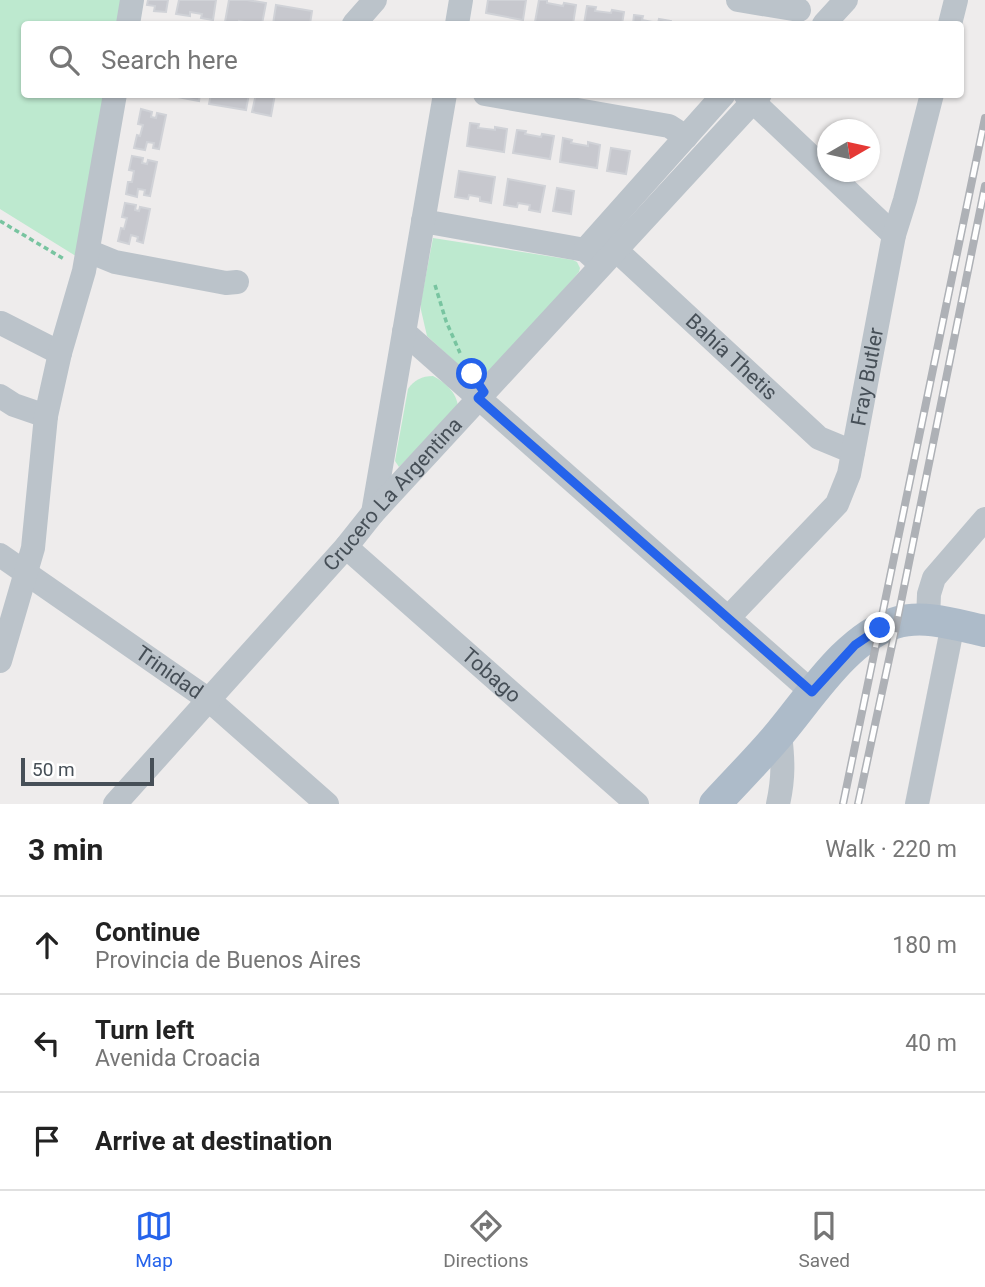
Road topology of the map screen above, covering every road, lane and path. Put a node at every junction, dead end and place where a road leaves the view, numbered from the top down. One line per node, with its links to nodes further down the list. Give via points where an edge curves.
1 (132, 0): 8 (street)
2 (375, 0): 9 (street)
3 (461, 0): 10 (street)
4 (742, 0): 7 (street)
5 (846, 0): 11 (street)
6 (956, 0): 12 (street)
7 (798, 12)
8 (128, 21)
9 (357, 21)
10 (458, 21)
11 (827, 21)
12 (951, 21)
13 (114, 98): 25 (street)
14 (443, 98): 22 (street)
15 (508, 98): 20 (street, via 669,126)
16 (720, 98): 20 (street)
17 (752, 98): 24 (street, Crucero La Argentina)
18 (754, 98): 23 (street)
19 (931, 98): 23 (street, Fray Butler)
20 (686, 137): 24 (street)
21 (0, 221): 25 (path)
22 (423, 221): 24 (street); 29 (street)
23 (894, 235): 35 (street, Fray Butler)
24 (601, 256): 33 (street, Crucero La Argentina); 35 (street, Bahía Thetis, via 819,438)
25 (86, 261): 26 (street); 30 (street)
26 (237, 282)
27 (434, 285): 31 (path)
28 (1, 323): 30 (street)
29 (404, 332): 33 (street); 36 (street)
30 (60, 353): 34 (street)
31 (463, 358)
32 (0, 396): 34 (street)
33 (478, 398): 36 (street, Crucero La Argentina); 41 (street)
34 (46, 416): 40 (street, via 33,548)
35 (853, 452): 41 (street, Fray Butler, via 837,504)
36 (373, 513): 38 (street, Crucero La Argentina)
37 (985, 519): 42 (street, via 934,578 929,594)
38 (346, 547): 46 (street, Crucero La Argentina); 50 (street, Tobago)
39 (0, 555): 40 (street, Trinidad)
40 (26, 572): 44 (street); 46 (street, Trinidad)
41 (728, 618): 45 (street)
42 (940, 622): 43 (main road); 45 (main road, via 897,622 880,628 855,645); 53 (street)
43 (985, 631)
44 (0, 661)
45 (812, 692): 47 (main road)
46 (209, 700): 48 (street, Crucero La Argentina); 49 (street, Trinidad)
47 (780, 733): 51 (main road); 52 (street, via 784,768)
48 (115, 804)
49 (327, 804)
50 (637, 804)
51 (715, 804)
52 (778, 804)
53 (918, 804)

